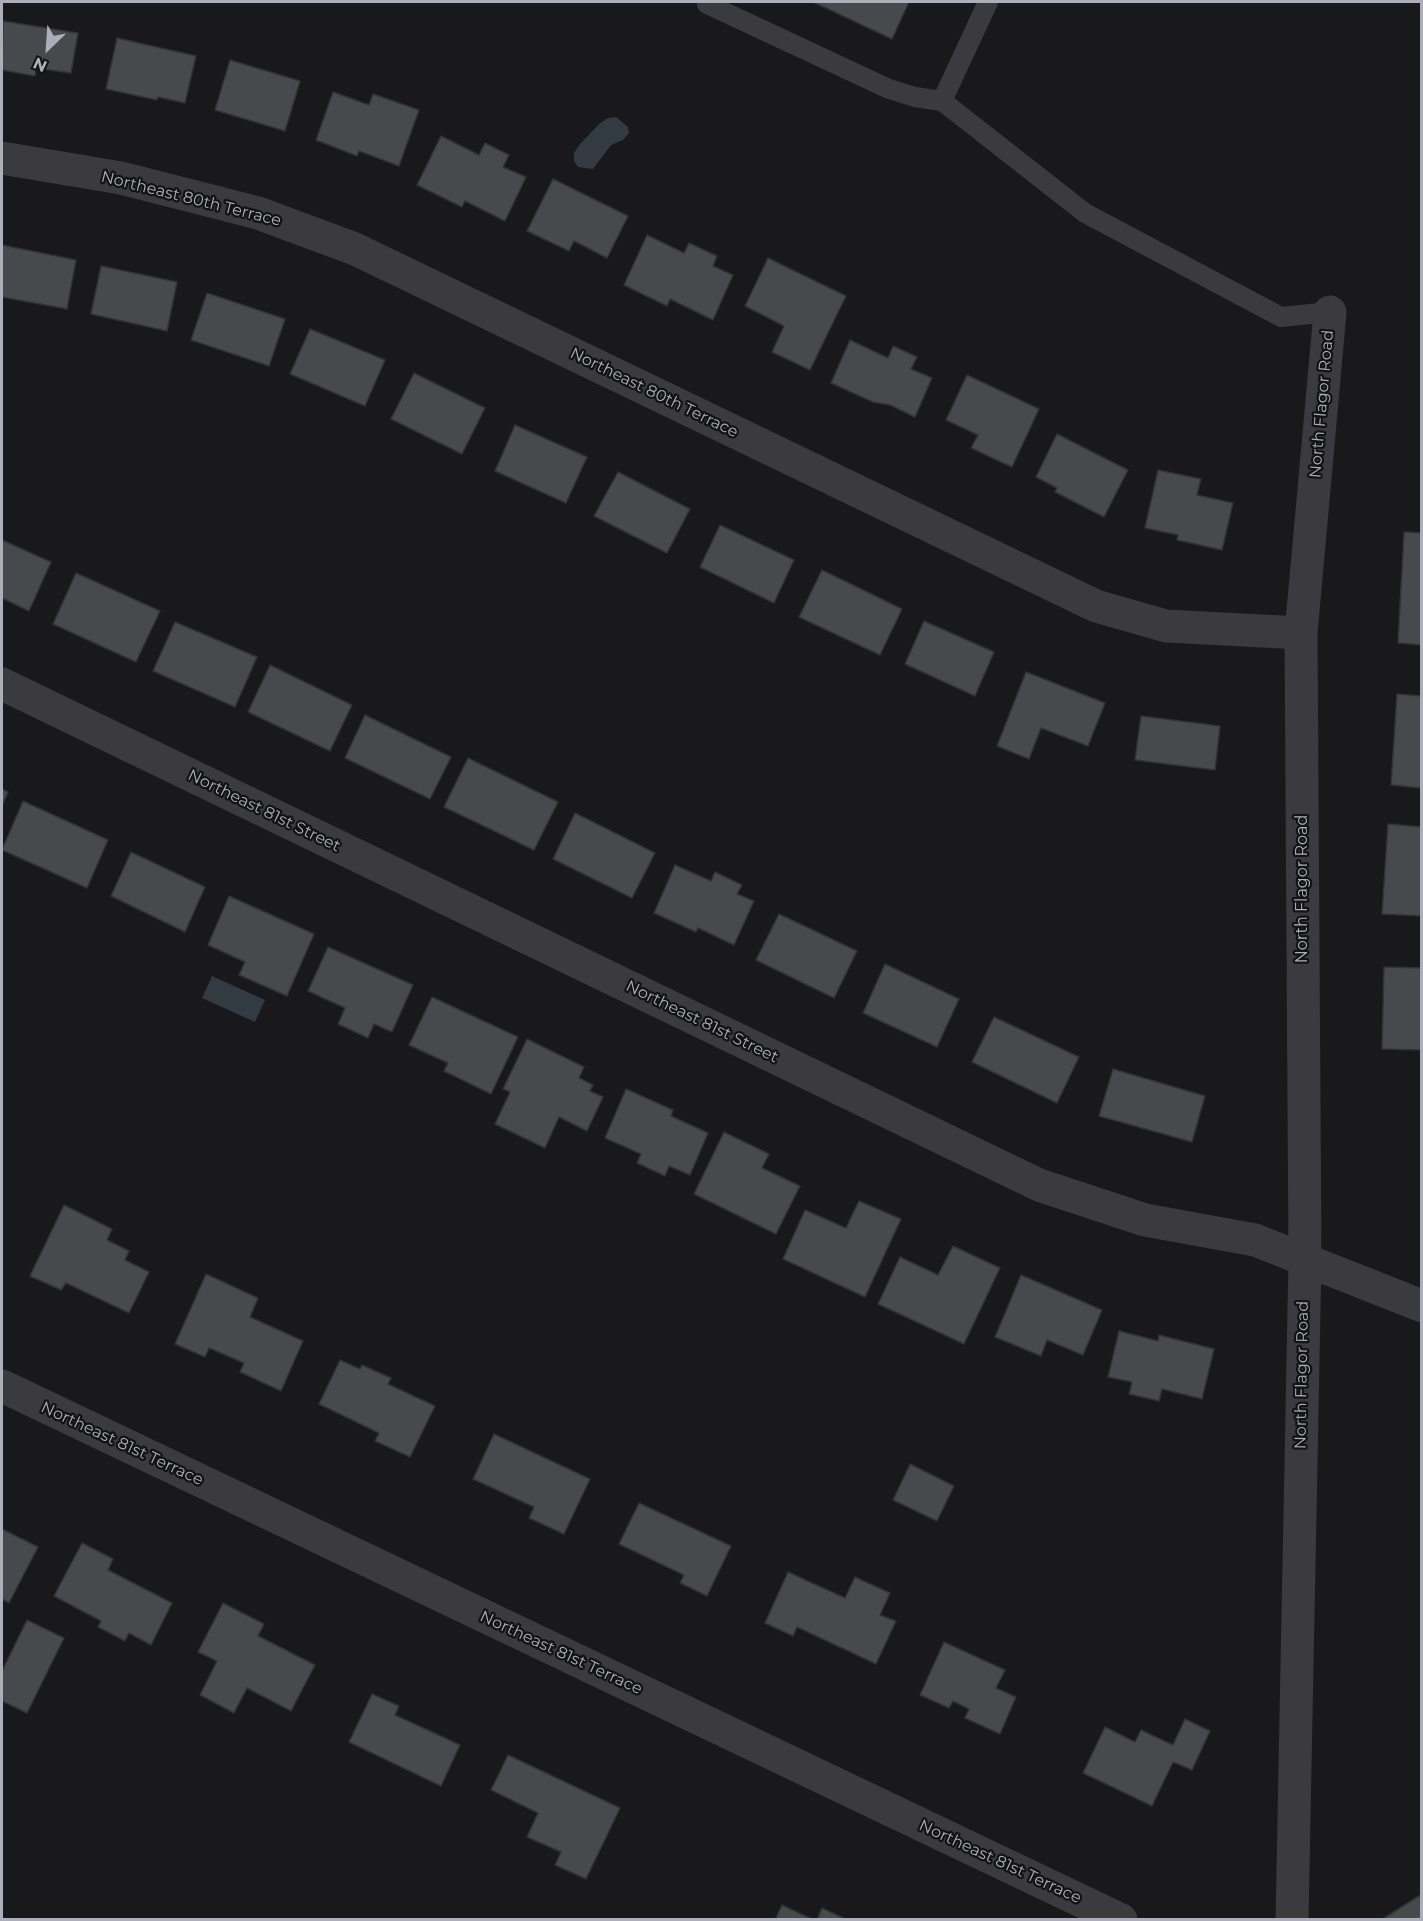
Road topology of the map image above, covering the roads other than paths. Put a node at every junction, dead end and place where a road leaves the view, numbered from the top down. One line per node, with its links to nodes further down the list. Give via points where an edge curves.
1 (988, 2): 3 (lane)
2 (707, 4): 3 (lane, via 889,90)
3 (942, 101): 5 (lane, North Flagor Road, via 1085,213 1281,317)
4 (2, 158): 6 (street, Northeast 80th Terrace, via 121,178 258,213 355,249 1096,606 1166,626)
5 (1330, 312): 6 (street, North Flagor Road)
6 (1301, 633): 8 (street, North Flagor Road)
7 (2, 684): 8 (street, Northeast 81st Street, via 1039,1185 1145,1220 1255,1240)
8 (1305, 1259): 9 (street, Northeast 81st Street); 12 (street, North Flagor Road)
9 (1422, 1306)
10 (2, 1386): 11 (street, Northeast 81st Terrace)
11 (1121, 1920)
12 (1292, 1920)

